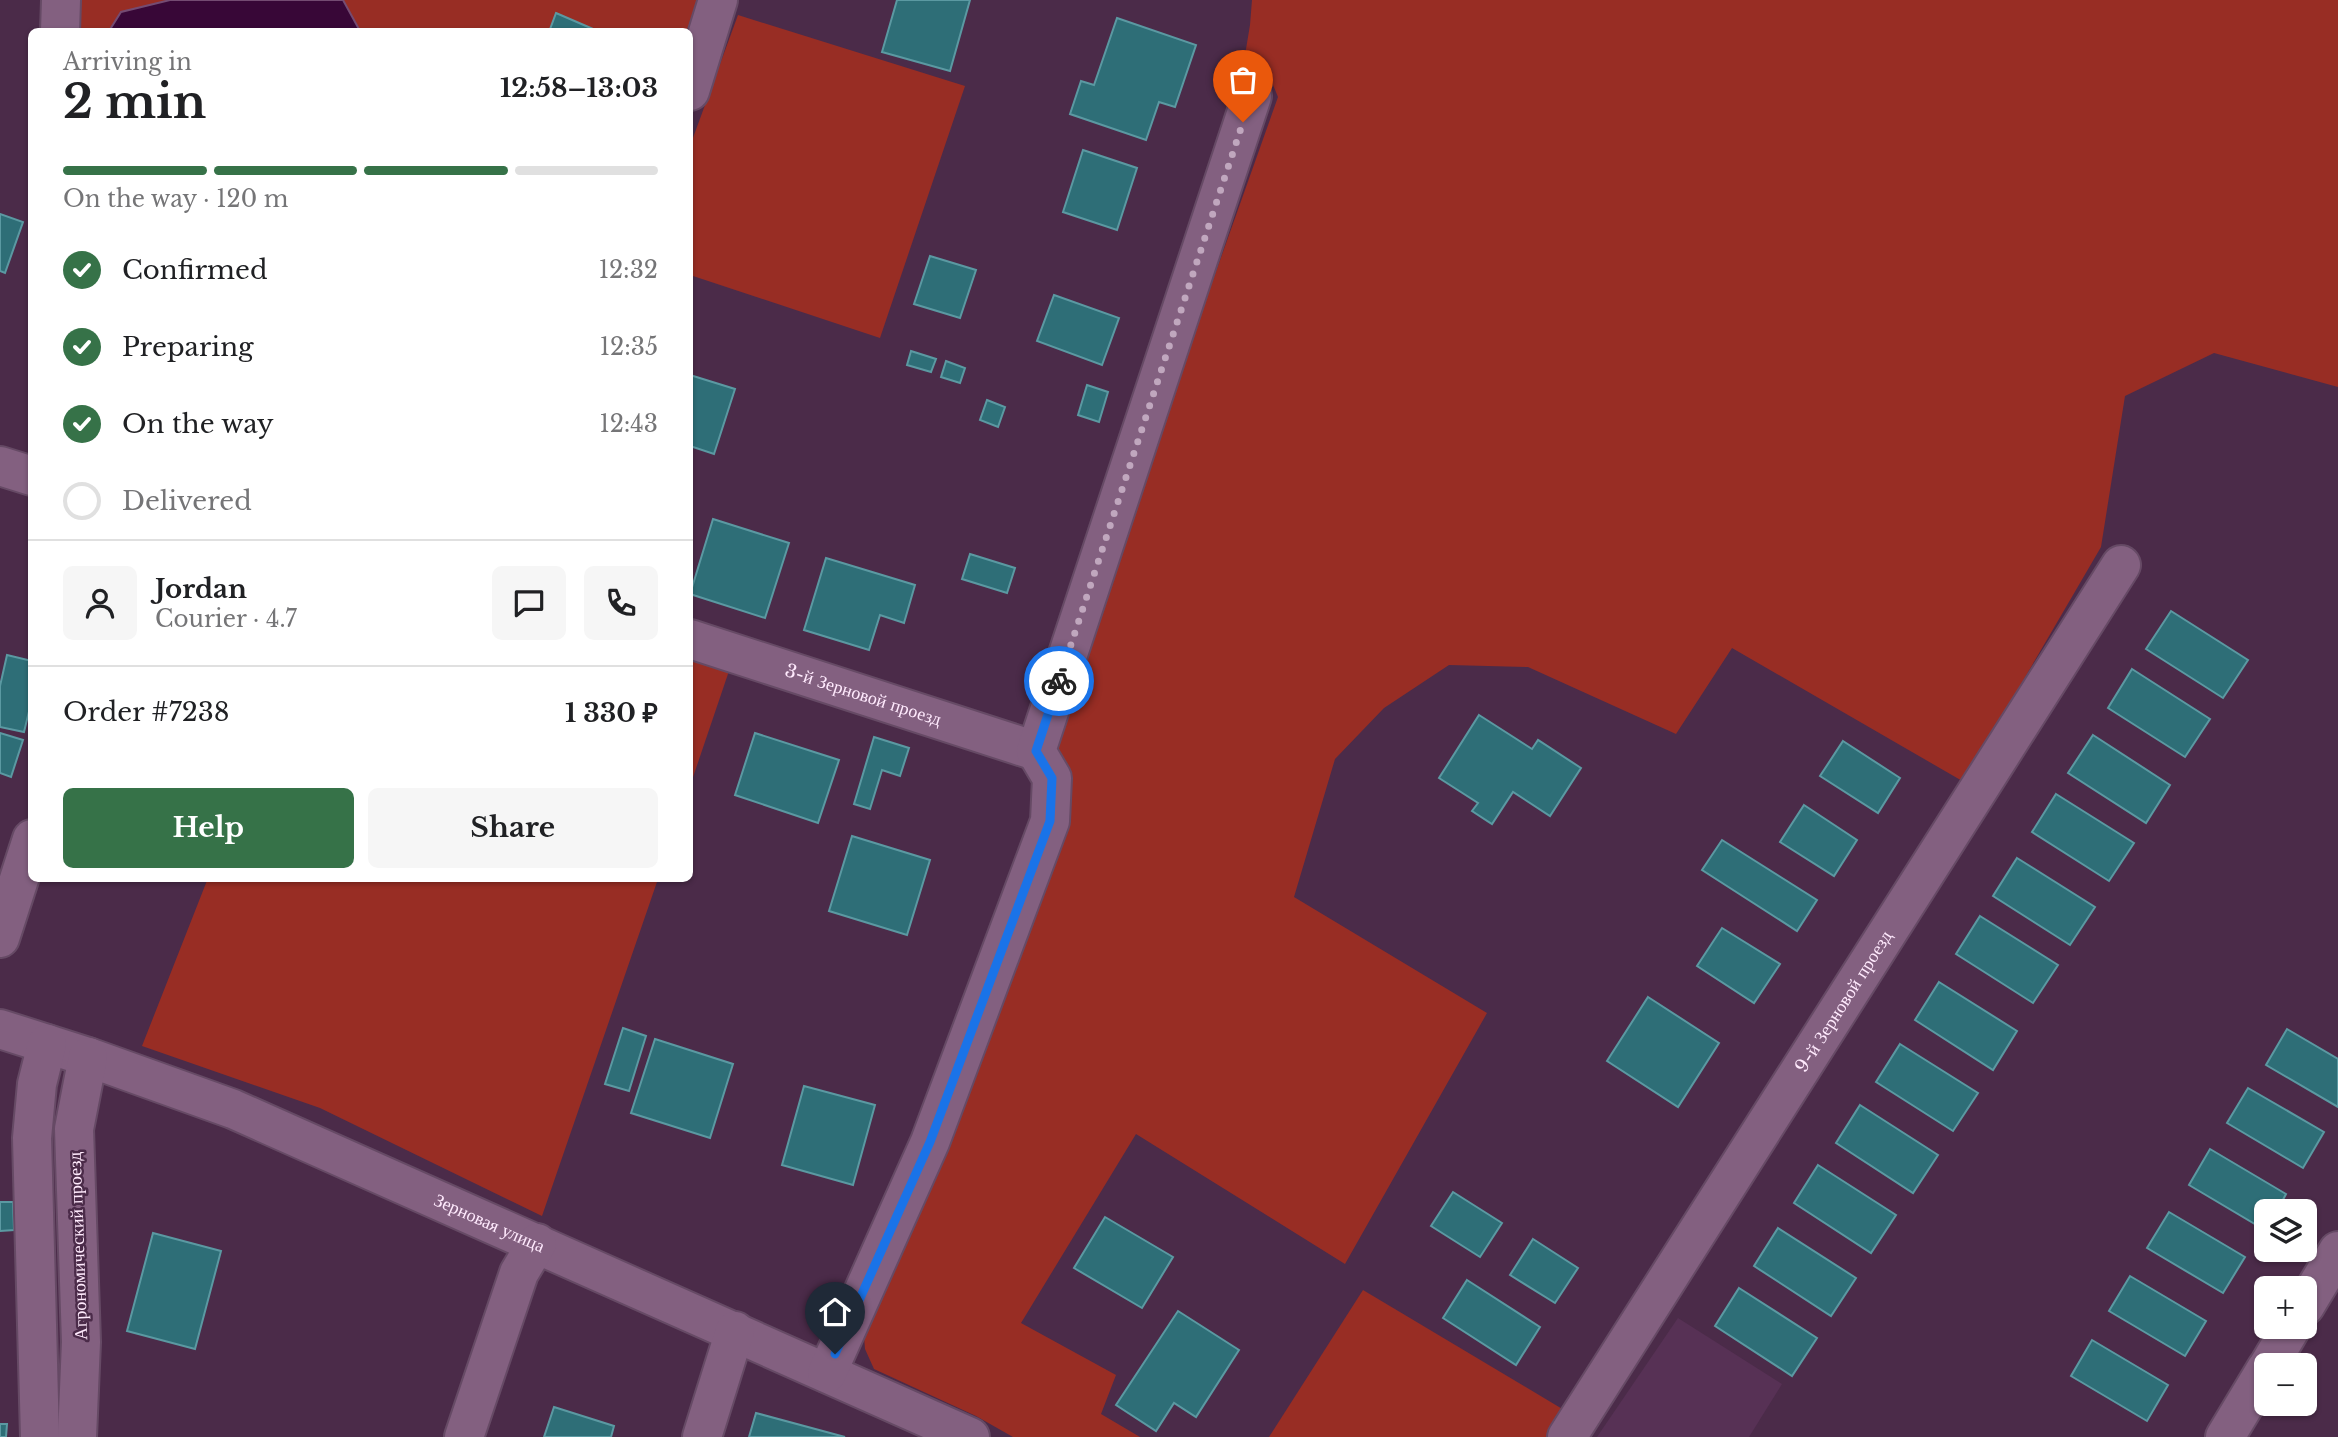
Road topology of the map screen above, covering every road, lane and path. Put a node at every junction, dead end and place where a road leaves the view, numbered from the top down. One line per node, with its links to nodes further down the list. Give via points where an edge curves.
1 (61, 0): 3 (street)
2 (718, 0): 4 (street)
3 (60, 28)
4 (693, 81)
5 (1252, 96): 10 (street)
6 (0, 466): 7 (street)
7 (28, 475)
8 (2121, 565): 27 (street, 9-й Зерновой проезд)
9 (693, 640): 10 (street, 3-й Зерновой проезд)
10 (1036, 751): 20 (street, via 1052,778 1050,821 930,1142)
11 (28, 851): 12 (street)
12 (0, 938)
13 (0, 1029): 14 (street, Зерновая улица)
14 (47, 1044): 15 (street, Зерновая улица); 22 (street, via 37,1084 32,1138)
15 (88, 1057): 16 (street, Зерновая улица, via 233,1109); 23 (street, Агрономический проезд, via 74,1129 81,1342)
16 (537, 1243): 19 (street, Зерновая улица); 24 (street, via 519,1273)
17 (2338, 1251): 18 (street)
18 (2317, 1286)
19 (735, 1331): 20 (street, Зерновая улица); 25 (street)
20 (827, 1373): 26 (street, Зерновая улица)
21 (2254, 1389): 28 (street)
22 (40, 1437)
23 (77, 1437)
24 (464, 1437)
25 (702, 1437)
26 (970, 1437)
27 (1566, 1437)
28 (2225, 1437)

